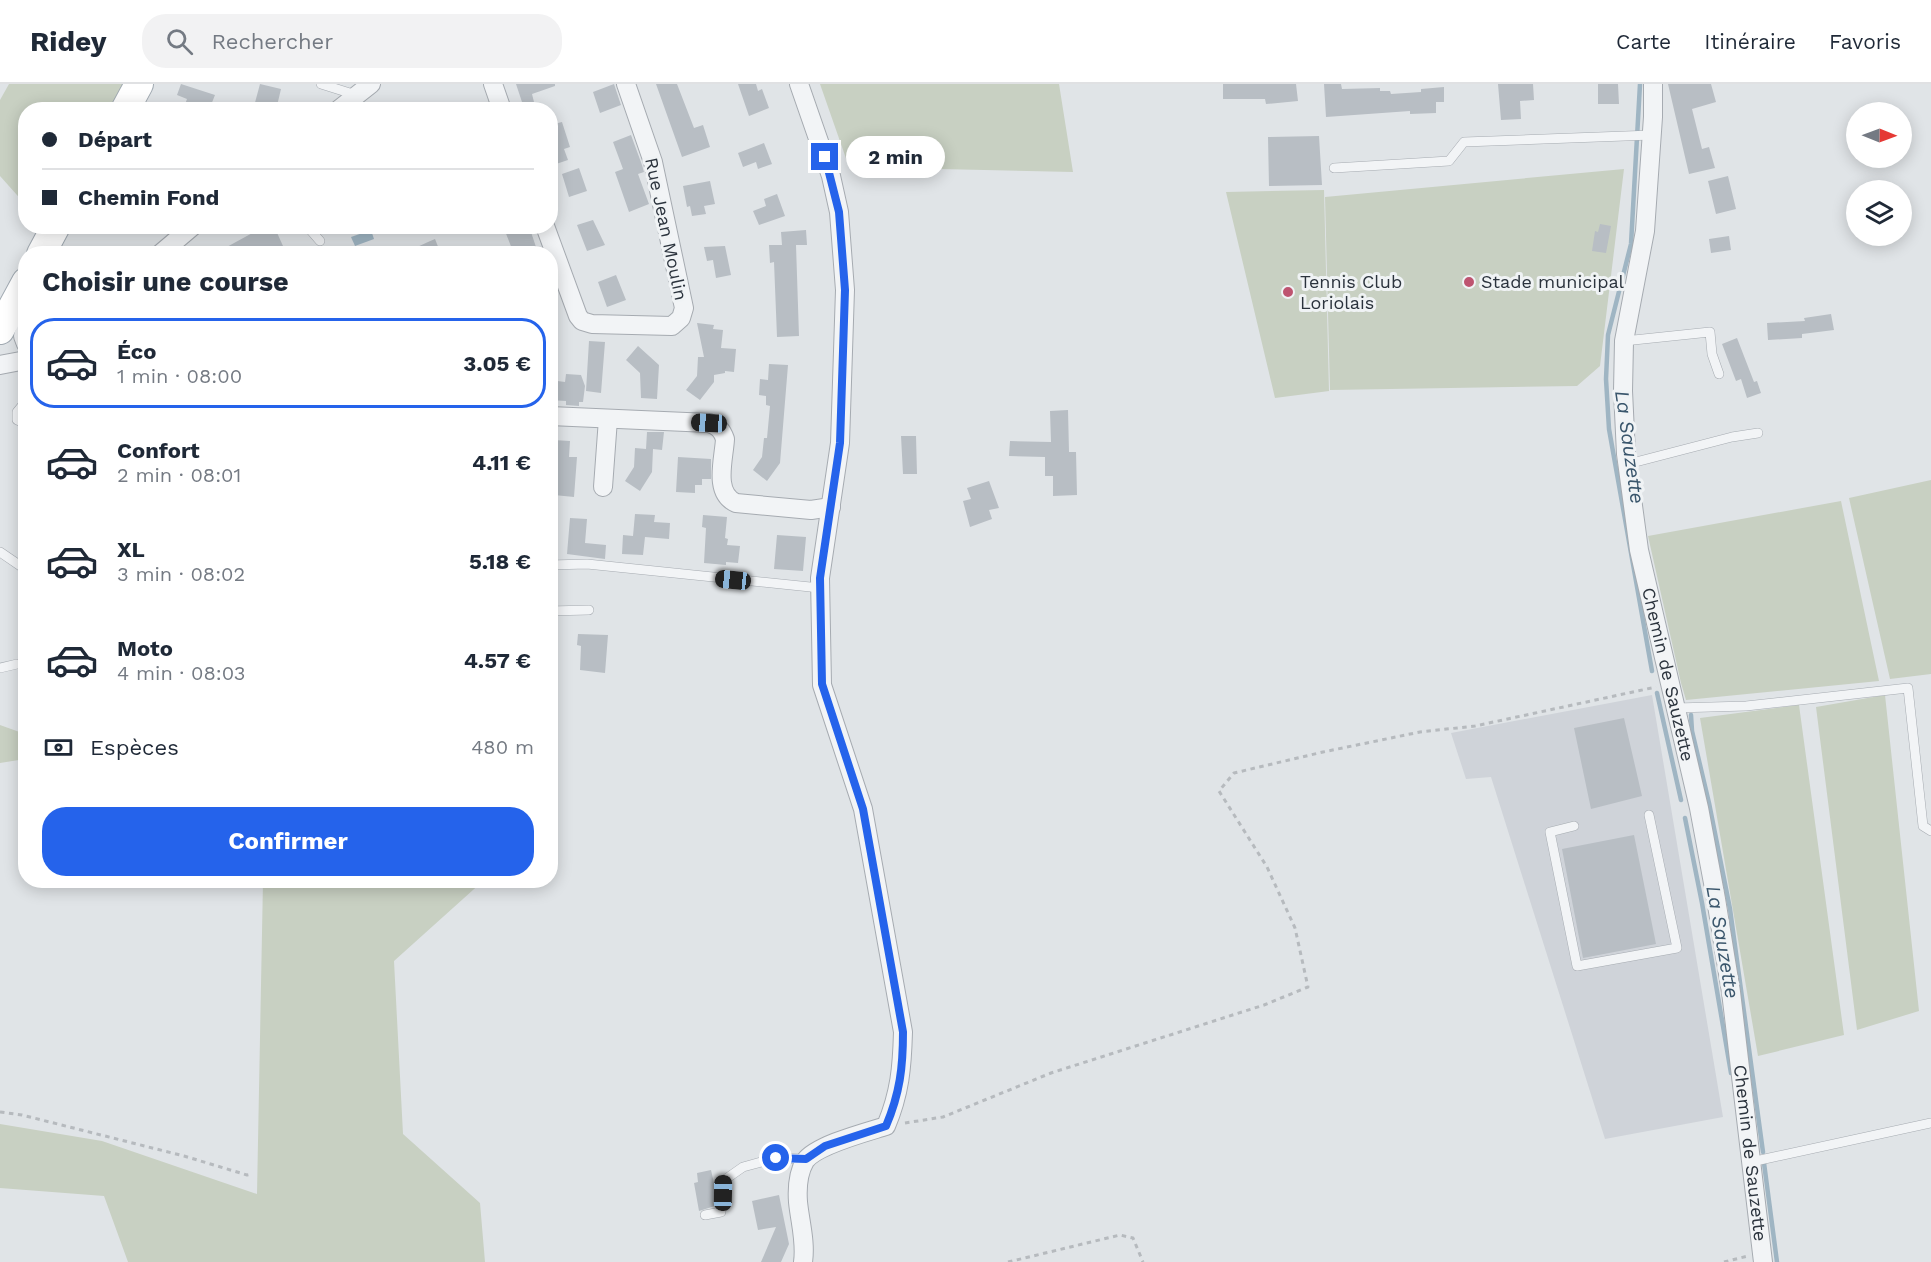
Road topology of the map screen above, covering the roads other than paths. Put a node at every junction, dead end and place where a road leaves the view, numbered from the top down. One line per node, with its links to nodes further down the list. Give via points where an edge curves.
1 (140, 84): 9 (main road)
2 (321, 84): 8 (lane)
3 (370, 84): 8 (street)
4 (493, 84): 11 (street)
5 (626, 84): 18 (street, Rue Jean Moulin, via 653,162 684,308 681,318 672,326 582,321)
6 (799, 84): 30 (street, via 831,176 840,223 845,290 840,443)
7 (1653, 84): 12 (street, Chemin de Sauzette)
8 (356, 96): 10 (street)
9 (130, 102)
10 (348, 102)
11 (499, 102)
12 (1652, 135): 13 (lane, via 1464,142 1449,161); 21 (street, Chemin de Sauzette, via 1645,231)
13 (1334, 168)
14 (184, 234): 17 (street)
15 (314, 234): 16 (lane)
16 (320, 241)
17 (169, 246)
18 (558, 261)
19 (18, 297): 20 (main road)
20 (0, 330)
21 (1624, 341): 24 (lane, via 1710,332); 28 (street, Chemin de Sauzette)
22 (18, 362): 23 (street)
23 (0, 365)
24 (1719, 374)
25 (558, 416): 26 (street)
26 (608, 419): 29 (street); 30 (street, via 717,426 725,439 722,484 728,500 811,510)
27 (1758, 434): 28 (lane)
28 (1628, 464): 39 (street, Chemin de Sauzette, via 1640,550)
29 (603, 487)
30 (831, 507): 34 (street)
31 (0, 552): 32 (lane)
32 (18, 564)
33 (558, 566): 34 (lane, via 587,564)
34 (820, 588): 44 (street, via 822,684 863,809 903,1032 902,1069 896,1102 886,1126 825,1146)
35 (558, 610): 36 (lane)
36 (589, 610)
37 (17, 664): 38 (lane)
38 (0, 668)
39 (1676, 708): 42 (lane, via 1746,706 1908,688 1923,826); 45 (street, Chemin de Sauzette, via 1716,899)
40 (1649, 815): 41 (lane, via 1677,948 1577,966 1550,832)
41 (1574, 826)
42 (1931, 831)
43 (1931, 1123): 45 (lane)
44 (806, 1159): 46 (lane, via 776,1158 743,1167 723,1181 721,1212); 48 (street, via 798,1178)
45 (1751, 1162): 47 (street, Chemin de Sauzette)
46 (705, 1215)
47 (1762, 1258)
48 (803, 1262)

